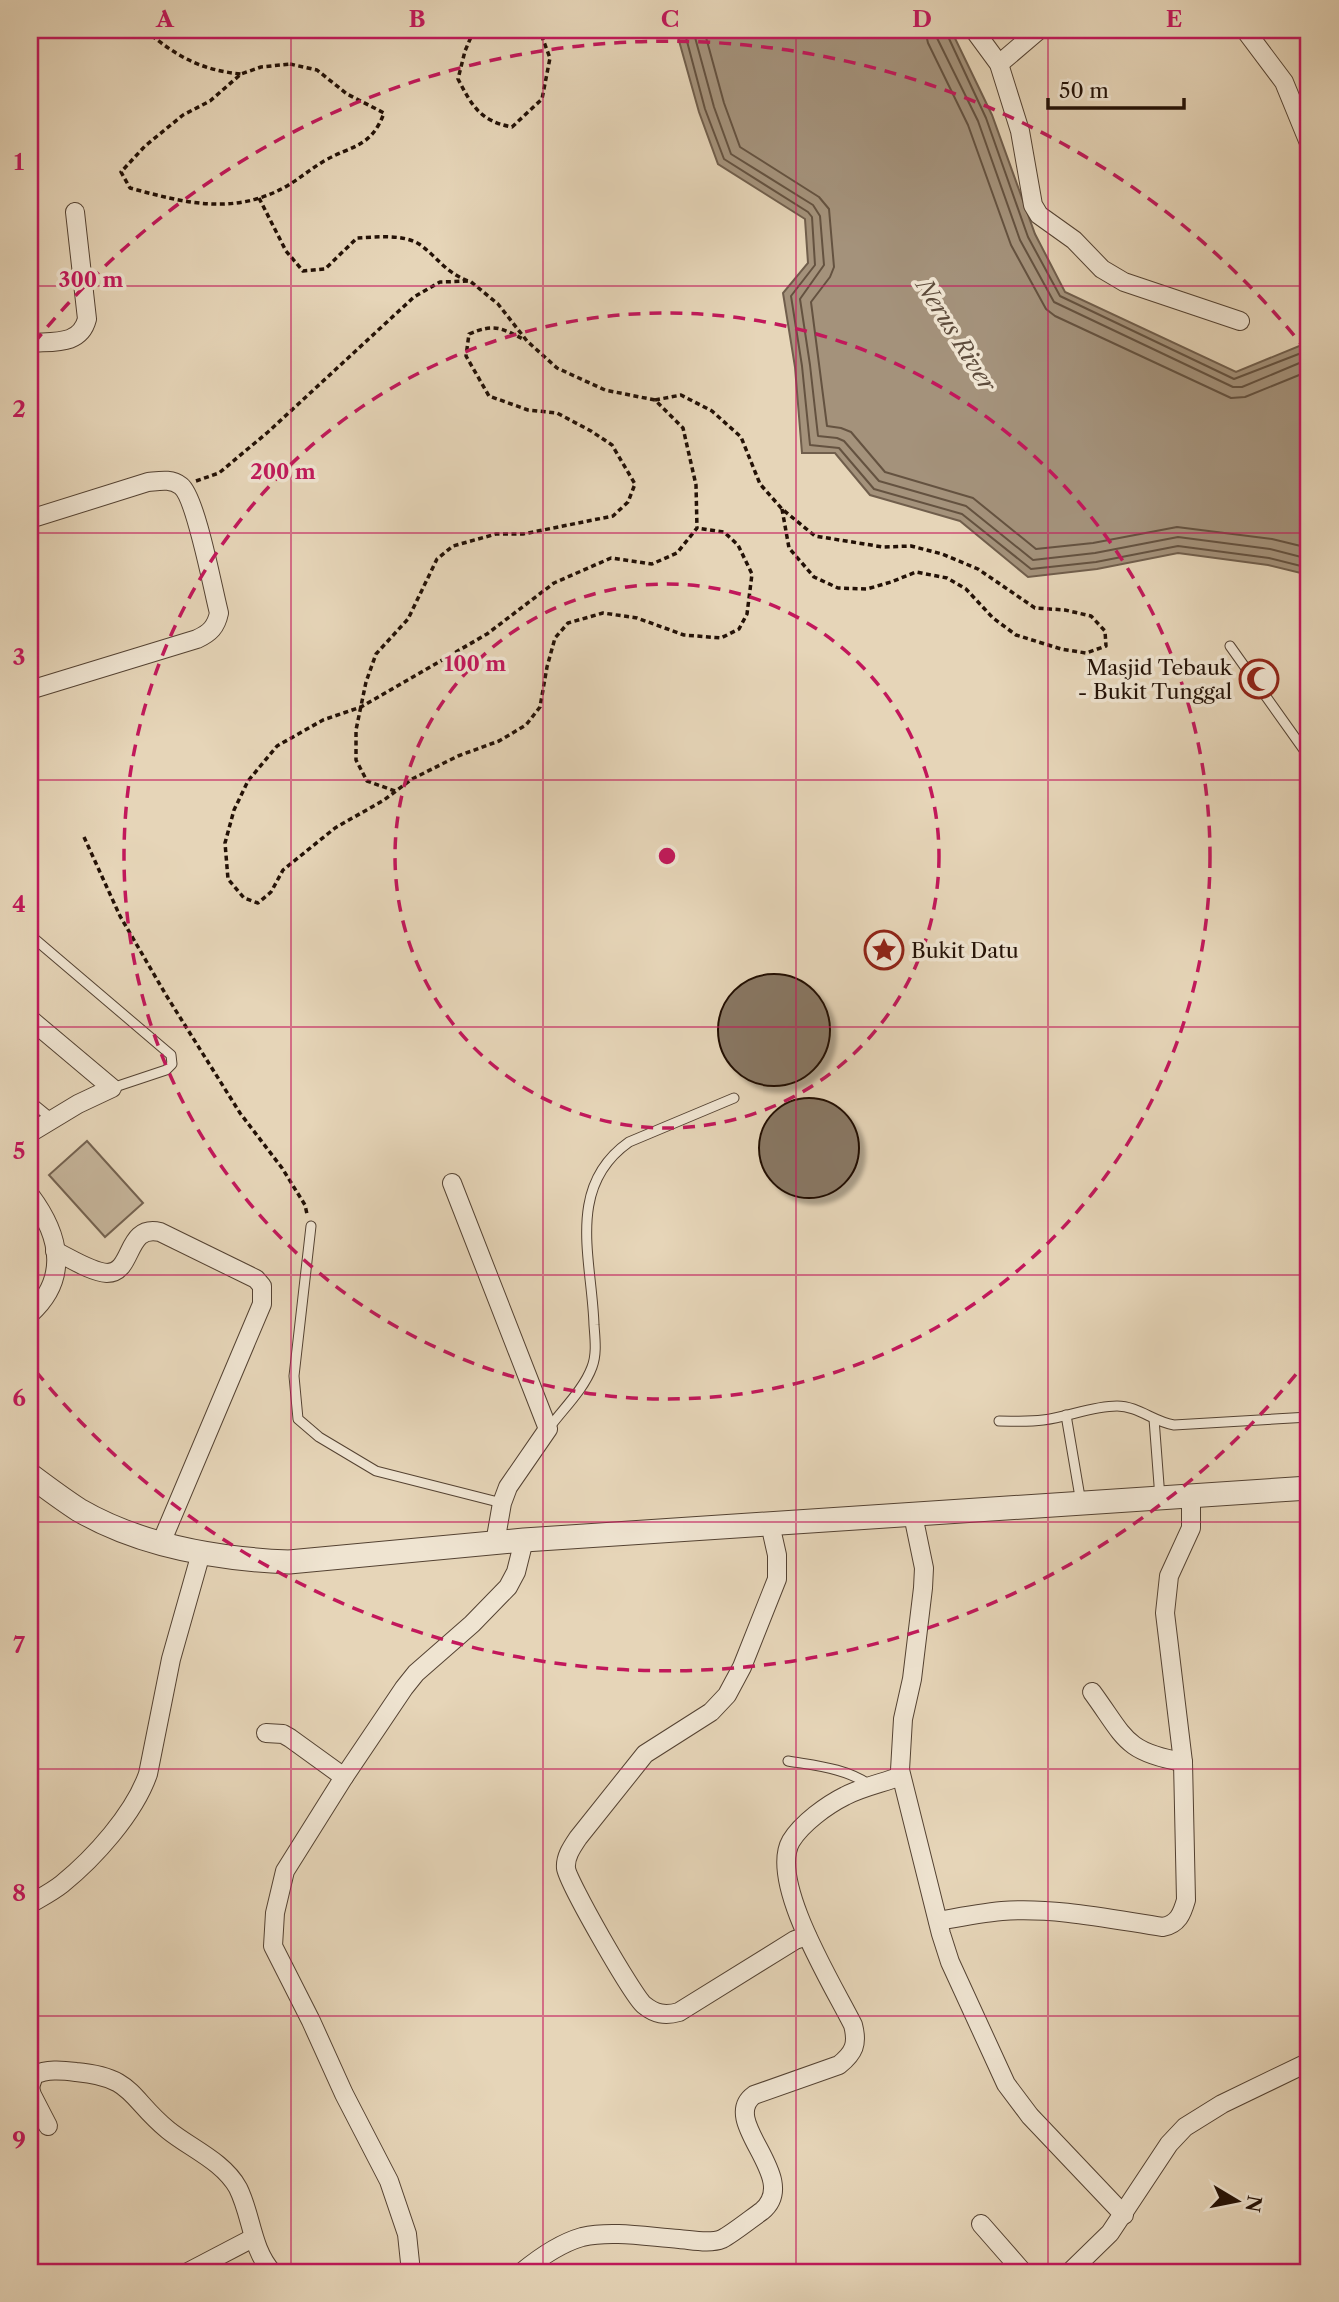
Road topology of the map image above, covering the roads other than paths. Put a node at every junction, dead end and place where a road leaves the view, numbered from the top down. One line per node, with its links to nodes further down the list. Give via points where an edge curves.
1 (974, 30): 4 (street)
2 (1039, 30): 4 (street)
3 (1245, 30): 5 (street, via 1284,82)
4 (999, 64): 7 (street, via 1039,215 1124,282)
5 (1309, 143)
6 (75, 212): 8 (street, via 85,330 76,338)
7 (1240, 321)
8 (30, 343)
9 (30, 519): 11 (street, via 148,482 166,480 181,486 191,504 219,613 208,634 197,639)
10 (1230, 646): 12 (lane)
11 (30, 690)
12 (1309, 757)
13 (30, 935): 15 (lane, via 171,1055 172,1064 166,1070)
14 (30, 1019): 15 (street)
15 (112, 1088): 18 (street)
16 (734, 1098): 29 (lane, via 629,1142 601,1170 592,1190 584,1237 593,1294 595,1354 583,1383)
17 (30, 1101): 18 (lane)
18 (52, 1119): 19 (street)
19 (30, 1133)
20 (453, 1183): 29 (street)
21 (30, 1195): 23 (street)
22 (310, 1227): 34 (lane, via 294,1376 298,1419 376,1471)
23 (55, 1251): 24 (street, via 55,1279); 39 (street, via 109,1273 120,1268 139,1235 152,1230 256,1279 262,1286 262,1304)
24 (30, 1314)
25 (1066, 1415): 27 (lane, via 1119,1406); 28 (lane); 35 (lane)
26 (1309, 1417): 27 (lane, via 1174,1425)
27 (1154, 1419): 33 (lane)
28 (999, 1421)
29 (548, 1429): 34 (street)
30 (30, 1475): 39 (street, via 79,1510)
31 (1309, 1488): 32 (street)
32 (1191, 1496): 33 (street); 45 (street, via 1191,1528 1165,1594)
33 (1160, 1498): 35 (street)
34 (502, 1503): 40 (street)
35 (1081, 1504): 36 (street)
36 (913, 1515): 37 (street); 46 (street, via 924,1568 912,1679 901,1730)
37 (770, 1524): 38 (street); 51 (street, via 777,1579 727,1695 711,1712 645,1754 578,1838 569,1852 566,1870 640,2002 657,2013 679,2012)
38 (524, 1540): 40 (street); 47 (street, via 509,1587 416,1673)
39 (161, 1543): 41 (street)
40 (495, 1543): 41 (street, via 289,1562)
41 (201, 1553): 49 (street, via 142,1791 97,1850 61,1885)
42 (1092, 1692): 45 (street, via 1116,1730 1139,1749)
43 (266, 1733): 47 (street, via 283,1734)
44 (788, 1761): 48 (lane, via 851,1774)
45 (1183, 1762): 50 (street, via 1186,1900 1172,1925 1036,1911)
46 (901, 1776): 48 (street); 50 (street)
47 (344, 1777): 60 (street, via 285,1871 273,1946 389,2182 407,2234)
48 (872, 1786): 51 (street, via 832,1803 791,1842 786,1872)
49 (30, 1904)
50 (938, 1921): 55 (street, via 950,1962 1006,2084 1030,2116)
51 (807, 1936): 61 (street, via 853,2025 856,2042 839,2065 748,2099 745,2118 773,2180 773,2192 764,2209 722,2239 583,2237)
52 (1309, 2062): 55 (street, via 1185,2127)
53 (30, 2087): 54 (street); 57 (street, via 34,2075 49,2070 100,2074 121,2082 167,2129 228,2175 237,2186)
54 (48, 2126)
55 (1124, 2215): 63 (street)
56 (981, 2224): 62 (street)
57 (253, 2238): 58 (street); 59 (street)
58 (188, 2272)
59 (271, 2272)
60 (411, 2272)
61 (522, 2272)
62 (1023, 2272)
63 (1070, 2272)

